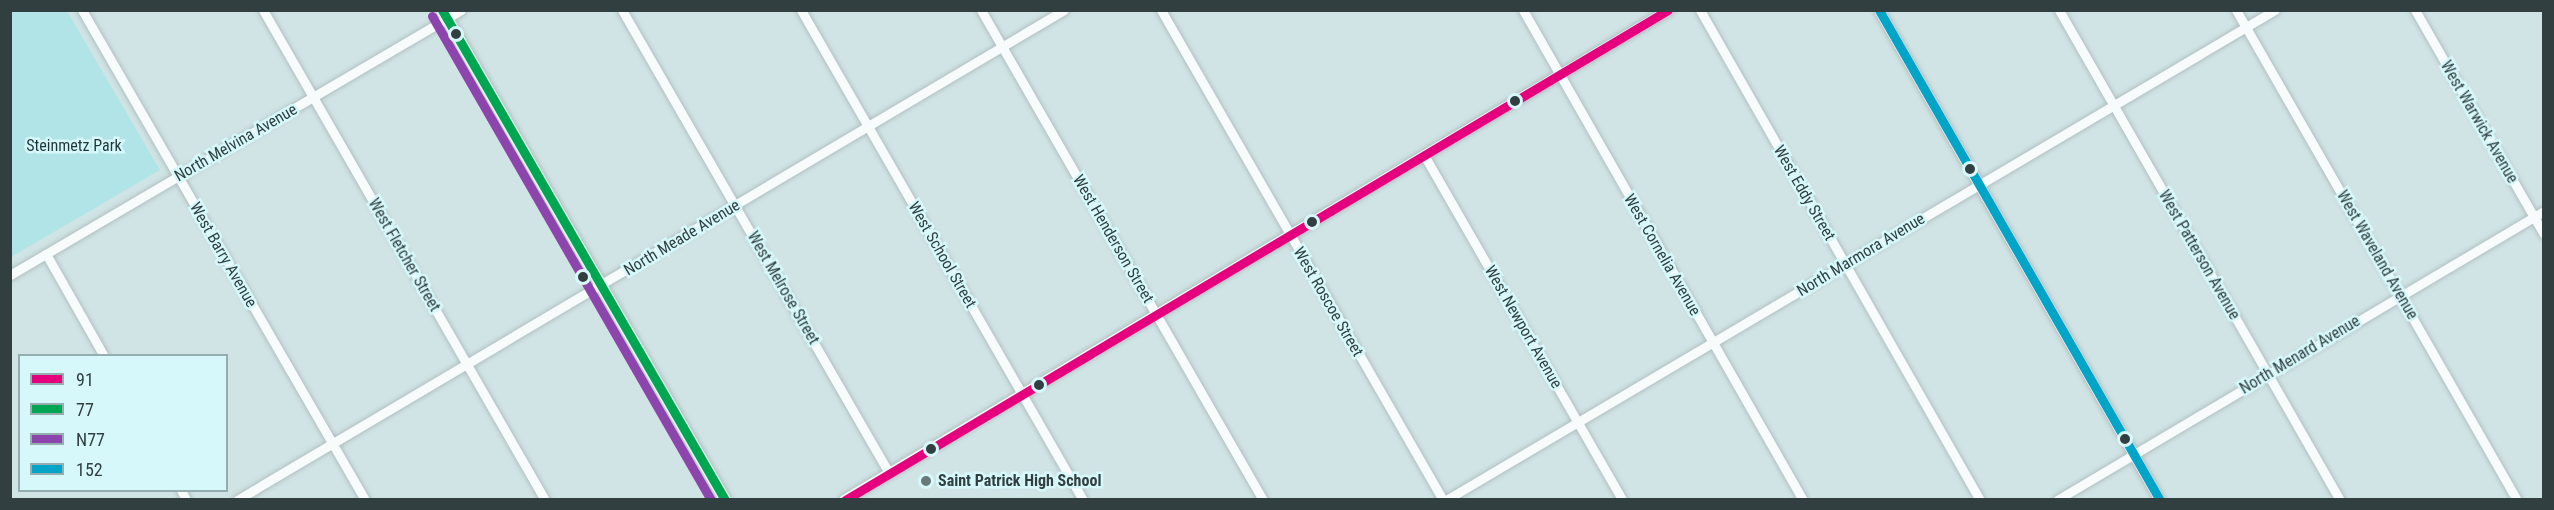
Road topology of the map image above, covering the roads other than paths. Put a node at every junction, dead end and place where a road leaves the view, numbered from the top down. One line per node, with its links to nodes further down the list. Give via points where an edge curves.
1 (82, 10): 25 (street, West Barry Avenue)
2 (262, 10): 21 (street, West Fletcher Street)
3 (461, 10): 17 (street, North Melvina Avenue)
4 (622, 10): 27 (street, West Melrose Street)
5 (801, 10): 23 (street, West School Street)
6 (981, 10): 19 (street, West Henderson Street)
7 (1064, 10): 19 (street, North Meade Avenue)
8 (1161, 10): 31 (street, West Roscoe Street)
9 (1522, 10): 20 (street, West Cornelia Avenue)
10 (1669, 10): 20 (street)
11 (1700, 10): 33 (street, West Eddy Street)
12 (1879, 10): 26 (street)
13 (2059, 10): 22 (street, West Patterson Avenue)
14 (2236, 10): 18 (street, West Waveland Avenue)
15 (2275, 10): 18 (street, North Marmora Avenue)
16 (2415, 10): 29 (street, West Warwick Avenue)
17 (444, 15): 21 (street, North Melvina Avenue); 35 (main road)
18 (2246, 28): 22 (street, North Marmora Avenue); 36 (street, West Waveland Avenue)
19 (1002, 47): 23 (street, North Meade Avenue); 37 (street, West Henderson Street)
20 (1560, 75): 24 (street); 38 (street, West Cornelia Avenue)
21 (313, 98): 25 (street, North Melvina Avenue); 40 (street, West Fletcher Street)
22 (2114, 106): 26 (street, North Marmora Avenue); 41 (street, West Patterson Avenue)
23 (868, 127): 27 (street, North Meade Avenue); 42 (street, West School Street)
24 (1424, 155): 31 (street); 43 (street, West Newport Avenue)
25 (178, 177): 32 (street, North Melvina Avenue); 44 (street, West Barry Avenue)
26 (1979, 186): 33 (street, North Marmora Avenue); 45 (street)
27 (735, 206): 35 (street, North Meade Avenue); 46 (street, West Melrose Street)
28 (2544, 211): 29 (street, North Menard Avenue)
29 (2534, 217): 30 (street, West Warwick Avenue); 36 (street, North Menard Avenue)
30 (2544, 234)
31 (1290, 235): 37 (street); 54 (street, West Roscoe Street)
32 (46, 254): 34 (street, North Melvina Avenue); 39 (street)
33 (1845, 264): 38 (street, North Marmora Avenue); 57 (street, West Eddy Street)
34 (10, 275)
35 (601, 286): 40 (street, North Meade Avenue); 50 (main road)
36 (2400, 296): 41 (street, North Menard Avenue); 61 (street, West Waveland Avenue)
37 (1156, 315): 42 (street); 53 (street, West Henderson Street)
38 (1712, 343): 43 (street, North Marmora Avenue); 56 (street, West Cornelia Avenue)
39 (103, 354)
40 (467, 365): 44 (street, North Meade Avenue); 49 (street, West Fletcher Street)
41 (2268, 374): 45 (street, North Menard Avenue); 60 (street, West Patterson Avenue)
42 (1023, 394): 46 (street); 52 (street, West School Street)
43 (1578, 422): 54 (street, North Marmora Avenue); 55 (street, West Newport Avenue)
44 (332, 444): 47 (street, North Meade Avenue); 48 (street, West Barry Avenue)
45 (2134, 454): 58 (street, North Menard Avenue); 59 (street)
46 (889, 473): 51 (street)
47 (237, 500)
48 (365, 500)
49 (544, 500)
50 (725, 500)
51 (844, 500)
52 (1083, 500)
53 (1263, 500)
54 (1445, 500)
55 (1622, 500)
56 (1803, 500)
57 (1980, 500)
58 (2056, 500)
59 (2160, 500)
60 (2340, 500)
61 (2517, 500)

